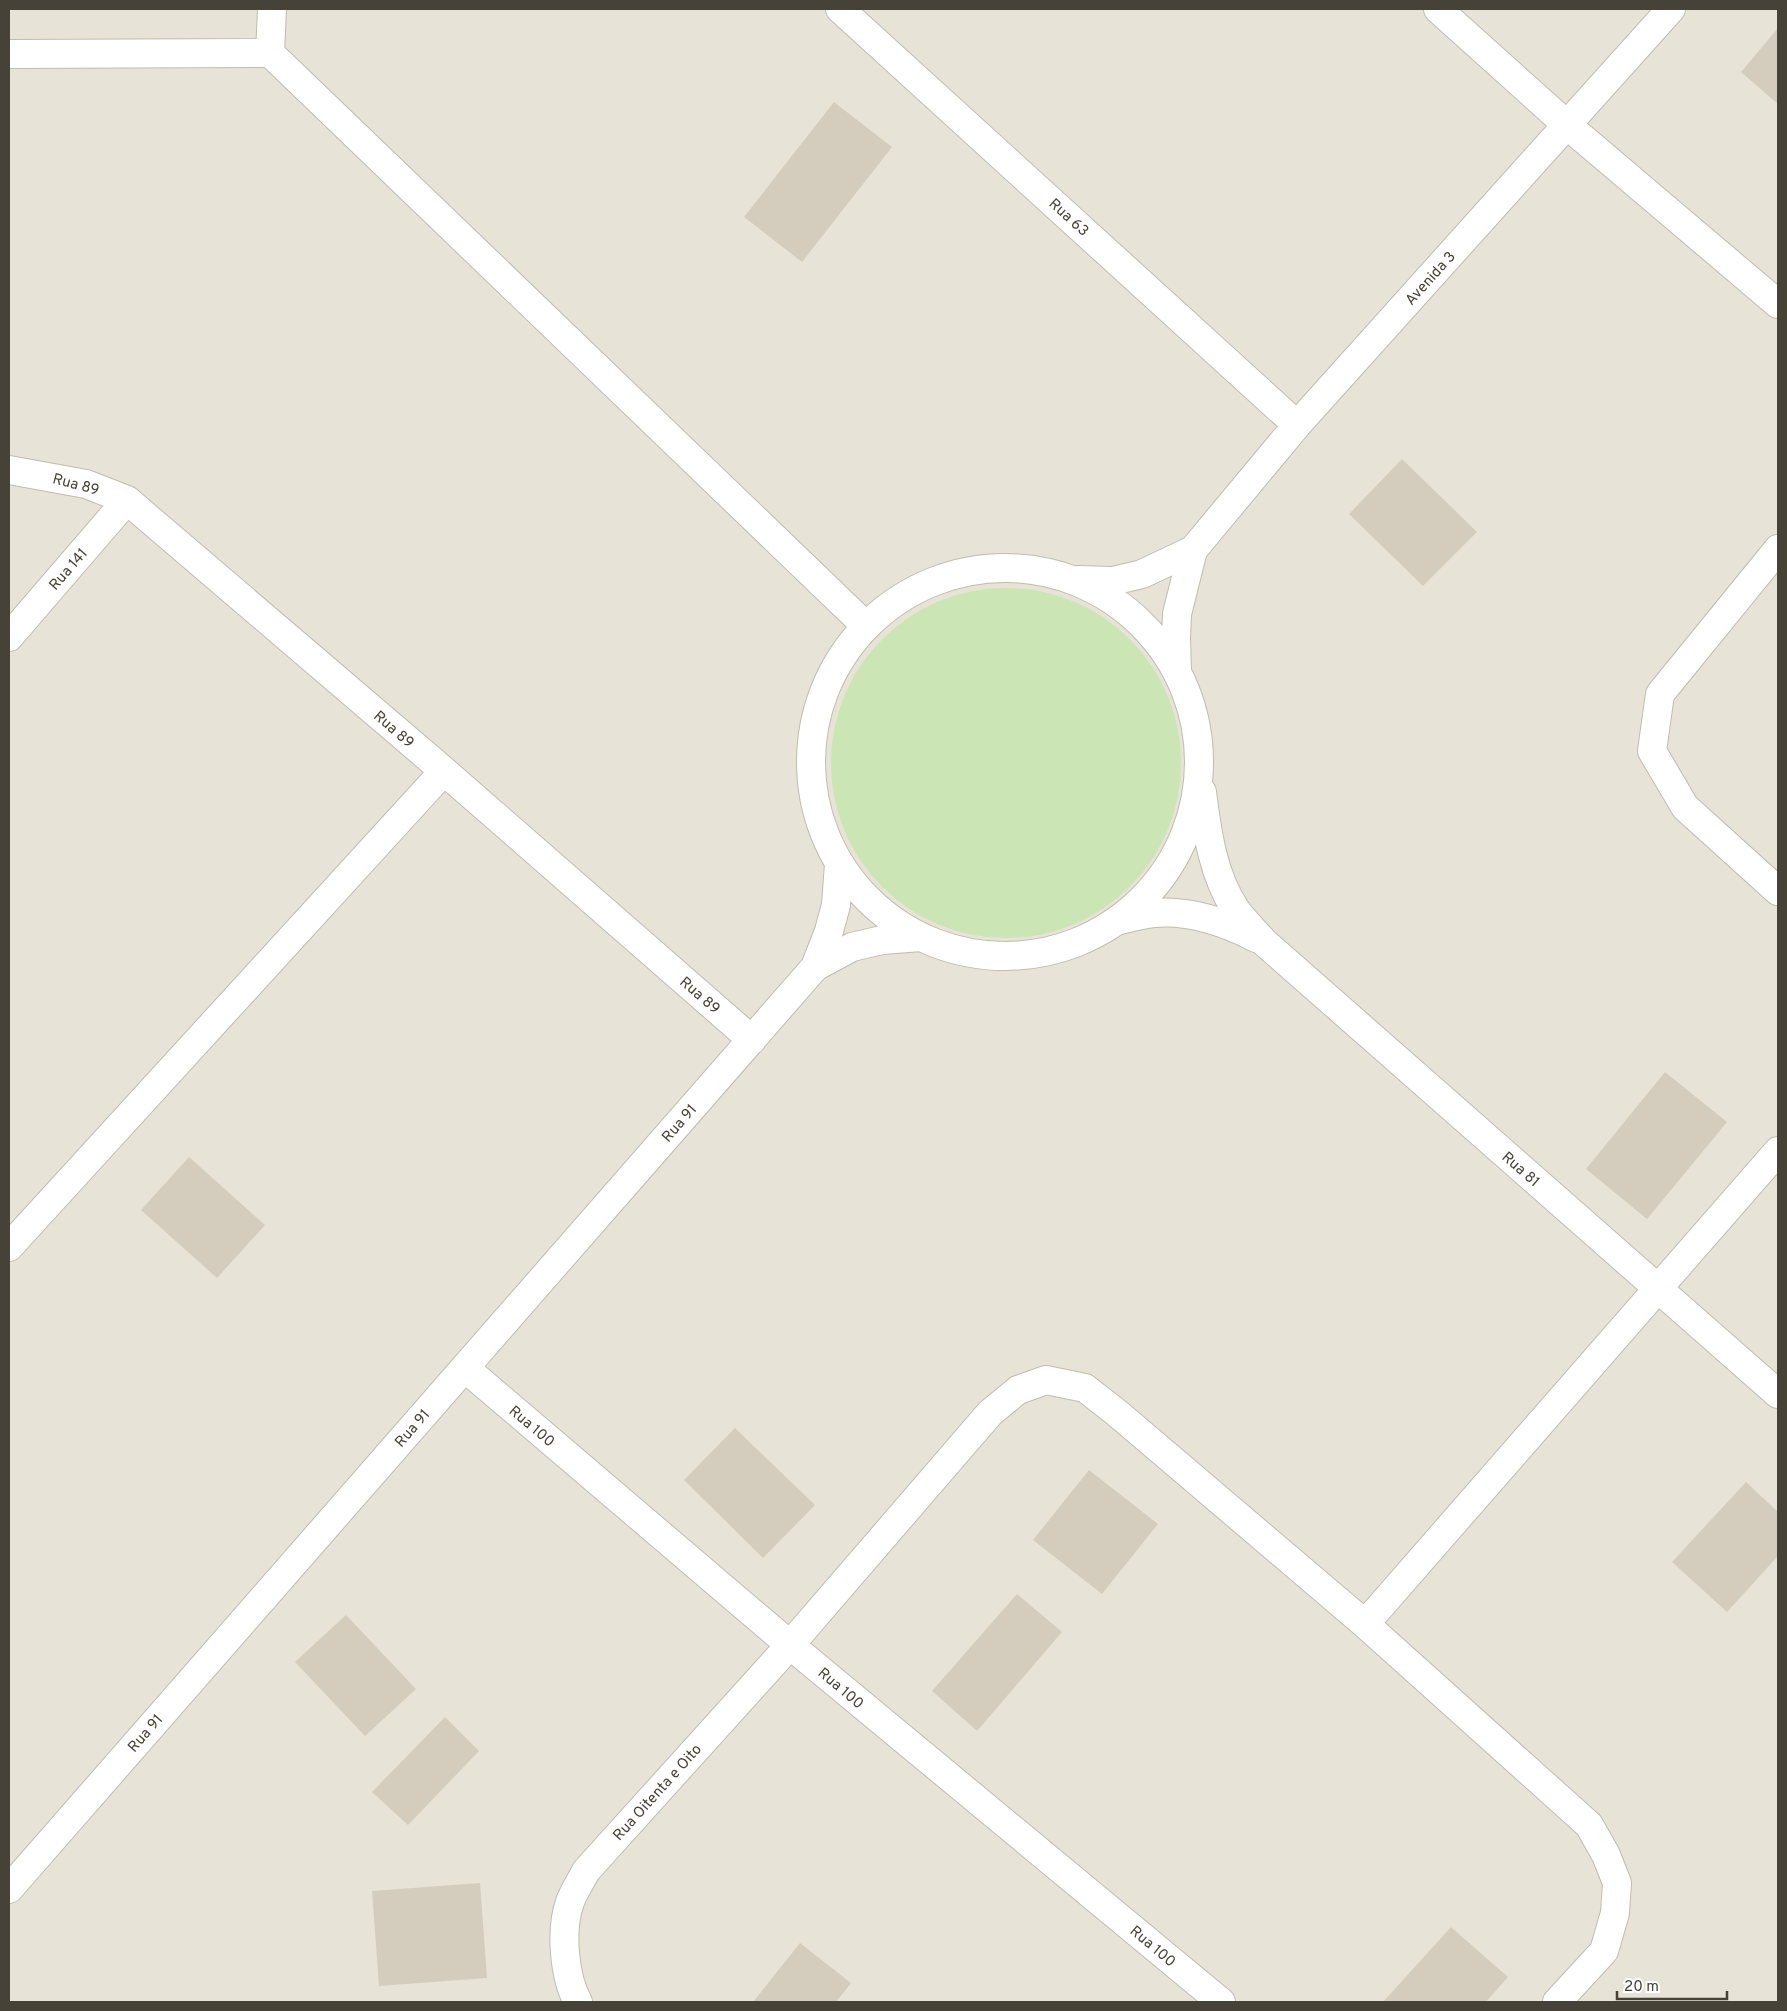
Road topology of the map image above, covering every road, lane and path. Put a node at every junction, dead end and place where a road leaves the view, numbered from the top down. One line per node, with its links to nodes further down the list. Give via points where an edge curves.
1 (272, 9): 5 (street)
2 (840, 9): 9 (street, Rua 63)
3 (1438, 9): 7 (street)
4 (1671, 9): 7 (street, Avenida 3)
5 (270, 53): 6 (street); 15 (street)
6 (9, 54)
7 (1567, 125): 8 (street); 9 (street, Avenida 3)
8 (1778, 304)
9 (1297, 425): 12 (street, Avenida 3)
10 (9, 470): 11 (street, Rua 89, via 86,484)
11 (127, 500): 16 (street, Rua 141); 19 (street, Rua 89)
12 (1193, 550): 14 (street, via 1142,574 1113,580); 17 (street, via 1178,614)
13 (1778, 550): 21 (street, via 1660,694 1652,751 1685,807)
14 (1078, 580): 15 (street, via 999,568 955,575 912,591); 17 (street, via 1120,606 1148,631)
15 (866, 626): 20 (street, via 845,650 824,690 812,734 811,779 820,823)
16 (9, 637)
17 (1177, 670): 18 (street, via 1195,724)
18 (1199, 768): 22 (street, via 1193,813 1176,855 1164,874); 24 (street, via 1204,810 1221,883 1237,910)
19 (444, 771): 26 (street, Rua 89); 28 (street)
20 (839, 864): 23 (street, via 862,894 887,916); 25 (street, via 836,905)
21 (1778, 892)
22 (1116, 921): 23 (street, via 1076,943 1033,954 988,955 943,946); 24 (street, via 1153,913 1181,913 1212,919)
23 (921, 937): 25 (street, via 882,940 852,947)
24 (1264, 942): 29 (street, Rua 81)
25 (815, 967): 26 (street, Rua 91)
26 (752, 1040): 30 (street, Rua 91)
27 (1778, 1151): 29 (street)
28 (9, 1247)
29 (1657, 1289): 31 (street, Rua 81); 32 (street)
30 (465, 1368): 33 (street, Rua 100); 34 (street, Rua 91)
31 (1778, 1394)
32 (1365, 1624): 33 (street, Rua Oitenta e Oito, via 1085,1388 1046,1380 1018,1390 990,1412); 37 (street, Rua Oitenta e Oito, via 1590,1824 1606,1855 1617,1883 1615,1913 1604,1951)
33 (790, 1645): 35 (street, Rua Oitenta e Oito, via 586,1871 569,1903 565,1936 564,1958); 36 (street, Rua 100)
34 (9, 1889)
35 (578, 2002)
36 (1221, 2002)
37 (1557, 2002)

